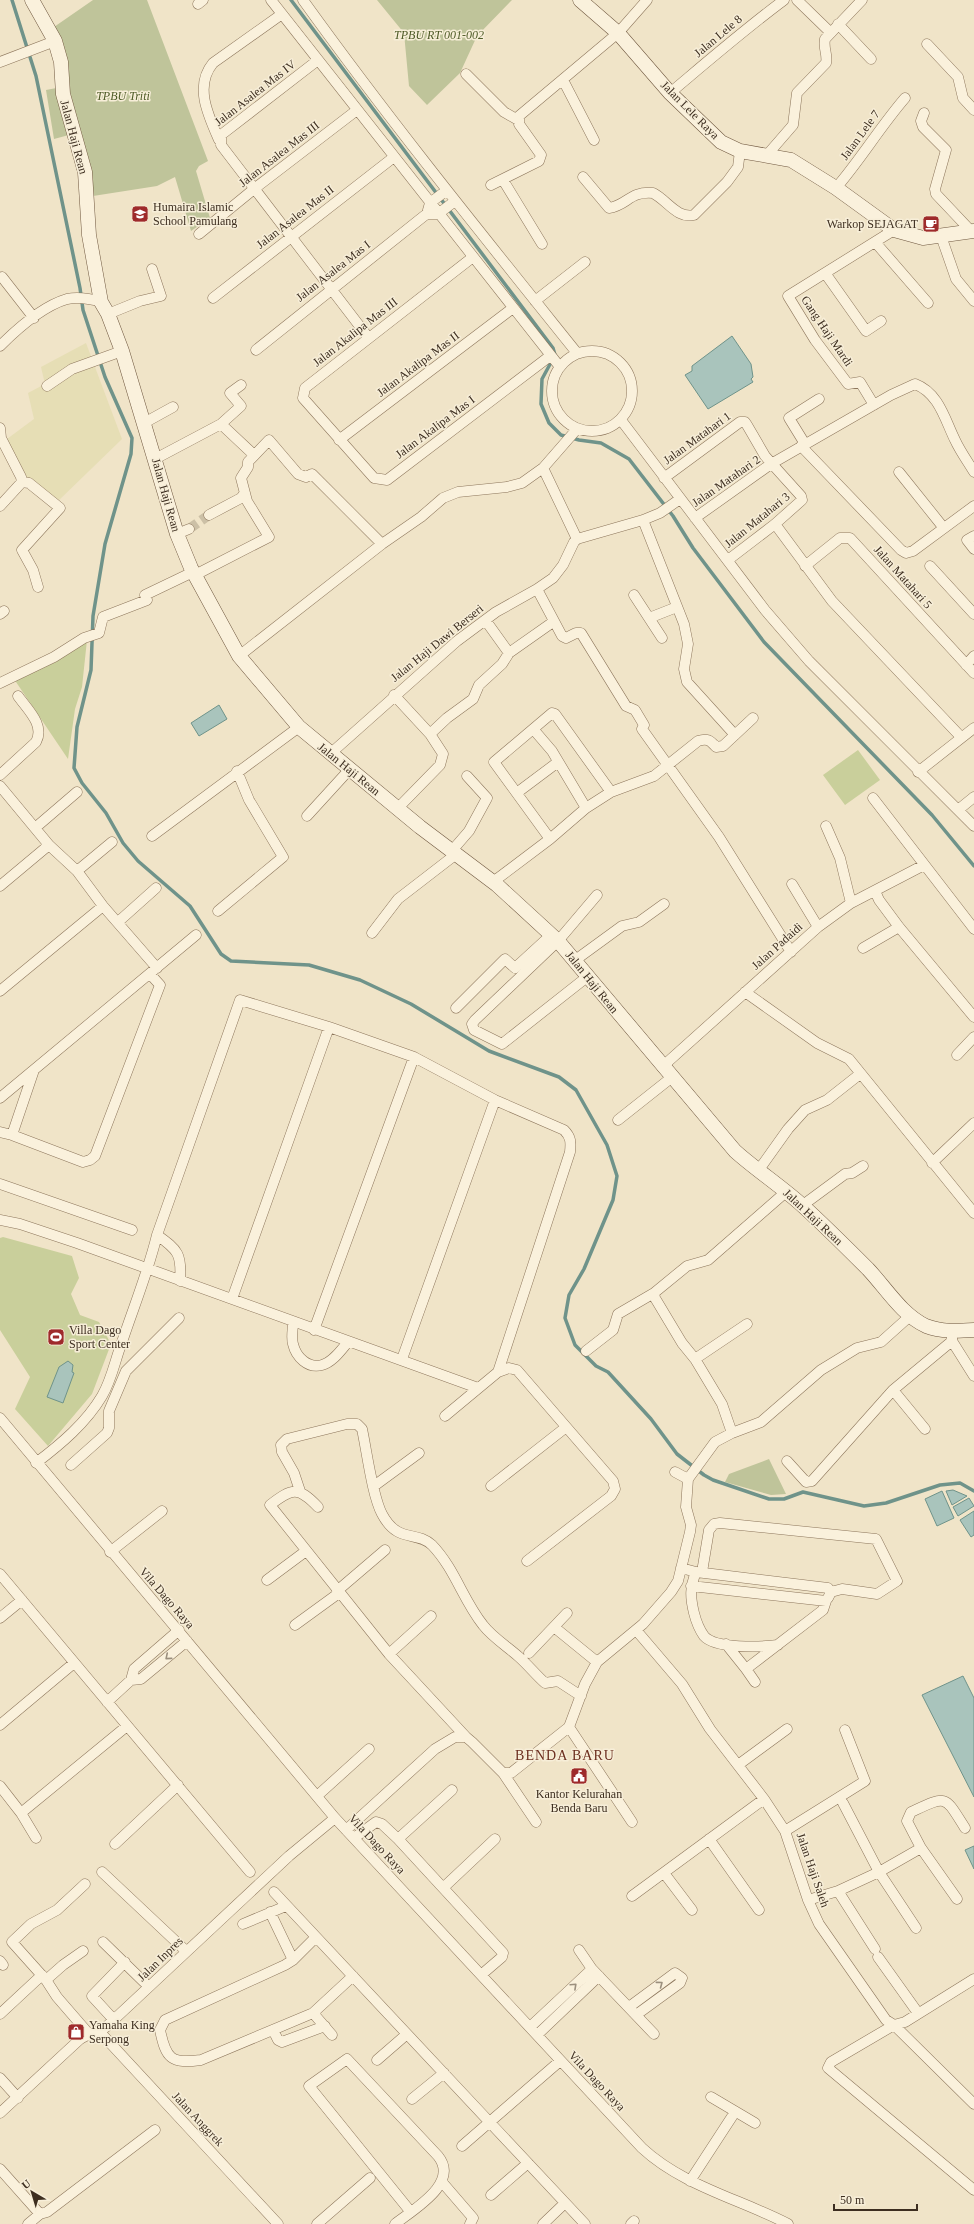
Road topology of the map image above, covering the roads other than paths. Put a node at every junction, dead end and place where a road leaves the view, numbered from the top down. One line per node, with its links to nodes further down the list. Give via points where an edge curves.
1 (32, 0): 13 (street, Jalan Haji Rean)
2 (271, 0): 9 (street)
3 (303, 0): 36 (street)
4 (580, 0): 11 (street, Jalan Lele Raya)
5 (647, 0): 11 (street)
6 (784, 0): 20 (street, Jalan Lele 8, via 739,33 725,48)
7 (797, 0): 12 (street)
8 (862, 0): 10 (street)
9 (282, 14): 16 (street); 26 (street, via 206,70 203,77 207,111)
10 (838, 24): 12 (street); 15 (street)
11 (618, 32): 19 (street); 20 (street, Jalan Lele Raya)
12 (830, 32): 29 (street, via 824,45 826,63 797,93 793,125)
13 (55, 41): 17 (street); 58 (street, Jalan Haji Rean, via 61,62 63,94 85,172 89,235)
14 (927, 44): 23 (street, via 958,77 963,98)
15 (871, 59)
16 (318, 60): 22 (street); 26 (street, Jalan Asalea Mas IV, via 221,135)
17 (0, 62)
18 (466, 74): 25 (street, via 504,112)
19 (563, 80): 25 (street); 27 (street)
20 (670, 93): 28 (street, Jalan Lele Raya, via 712,135)
21 (905, 98): 34 (street, Jalan Lele 7, via 867,151)
22 (357, 110): 30 (street); 35 (street, Jalan Asalea Mas III)
23 (974, 110)
24 (924, 113): 42 (street, via 921,122 923,127 946,150 935,189 936,194)
25 (518, 120): 32 (street, via 541,155 538,161)
26 (219, 140): 35 (street, Jalan Asalea Mas IV)
27 (594, 140)
28 (740, 151): 29 (street, Jalan Lele Raya); 31 (street, via 738,167 727,182 694,215 688,216 681,215 653,193 636,194 615,208 609,208)
29 (767, 155): 34 (street, Jalan Lele Raya, via 791,160)
30 (394, 157): 38 (street); 44 (street, Jalan Asalea Mas II)
31 (583, 177)
32 (503, 180): 33 (street); 47 (street)
33 (491, 185)
34 (836, 188): 41 (street, Jalan Lele Raya)
35 (254, 189): 43 (street, Jalan Asalea Mas III); 44 (street, Jalan Asalea Mas IV)
36 (447, 190): 37 (street); 38 (street)
37 (455, 200): 40 (street); 55 (street)
38 (430, 203): 39 (street); 40 (street)
39 (427, 214): 40 (street); 53 (street, Jalan Asalea Mas I)
40 (438, 214): 48 (street)
41 (894, 230): 45 (street, Jalan Lele Raya, via 923,238); 46 (street, Gang Haji Mardi)
42 (972, 231): 45 (street, Jalan Lele Raya)
43 (199, 234)
44 (291, 236): 53 (street, Jalan Asalea Mas IV); 54 (street, Jalan Asalea Mas II)
45 (941, 236): 56 (street, via 956,279)
46 (875, 242): 51 (street, Gang Haji Mardi); 57 (street)
47 (542, 244)
48 (473, 257): 59 (street); 62 (street, Jalan Akalipa Mas III)
49 (585, 262): 55 (street)
50 (152, 269): 58 (street, via 161,296)
51 (824, 273): 61 (street, via 866,331); 72 (street, Gang Haji Mardi, via 788,296 848,384 860,382)
52 (2, 277): 60 (street)
53 (332, 288): 62 (street, Jalan Asalea Mas IV); 64 (street, Jalan Asalea Mas I)
54 (213, 298)
55 (535, 301): 66 (street)
56 (974, 301)
57 (928, 303)
58 (100, 305): 60 (street, via 67,299); 65 (street, Jalan Haji Rean)
59 (513, 308): 67 (street); 79 (street, Jalan Akalipa Mas II)
60 (34, 318): 63 (street)
61 (881, 321)
62 (368, 337): 79 (street, Jalan Akalipa Mas III, via 305,388 303,393 303,398)
63 (0, 346)
64 (256, 350)
65 (122, 352): 70 (street, via 72,369); 75 (street, Jalan Haji Rean)
66 (577, 353): 68 (street); 74 (street, via 593,350 608,353 626,369 633,391 630,407)
67 (550, 356): 68 (street); 79 (street, Jalan Akalipa Mas I, via 387,480 374,478)
68 (560, 367): 77 (street, via 553,380 552,395 556,409)
69 (240, 385): 76 (street, via 230,393 240,406)
70 (47, 386)
71 (819, 399): 80 (street, via 790,418)
72 (874, 405): 80 (street, Jalan Matahari 2); 86 (street, Jalan Matahari 2, via 915,384 920,386 941,408 955,441)
73 (173, 406): 75 (street)
74 (621, 420): 77 (street, via 608,428); 87 (street)
75 (144, 423): 82 (street, Jalan Haji Rean)
76 (221, 424): 81 (street); 82 (street)
77 (573, 434): 84 (street)
78 (0, 435): 88 (street)
79 (339, 440)
80 (803, 445): 83 (street, Jalan Matahari 2); 97 (street, via 906,553 913,551)
81 (254, 455): 89 (street, via 241,478); 100 (street, via 269,440 298,474 306,477 312,474)
82 (156, 459): 105 (street, Jalan Haji Rean, via 183,531)
83 (771, 464): 87 (street, Jalan Matahari 1, via 745,422 740,422); 94 (street, Jalan Matahari 2); 96 (street, Jalan Matahari 3, via 802,500)
84 (543, 468): 99 (street); 100 (street, via 516,485 458,492 442,498 421,517)
85 (900, 472): 97 (street)
86 (974, 472)
87 (664, 478): 90 (street)
88 (22, 482): 91 (street); 106 (street, via 29,483 60,508 22,550 33,570)
89 (244, 494): 93 (street); 105 (street, via 269,537)
90 (680, 498): 94 (street); 95 (street, via 660,513)
91 (0, 506)
92 (974, 506): 97 (street)
93 (209, 515)
94 (695, 518): 102 (street)
95 (643, 520): 99 (street); 109 (street)
96 (775, 524): 102 (street, Jalan Matahari 3); 103 (street)
97 (943, 528)
98 (974, 536): 101 (street, via 967,540)
99 (577, 539): 107 (street, Jalan Haji Dawi Berseri, via 558,572)
100 (382, 544): 116 (street)
101 (974, 549)
102 (728, 560): 136 (street, via 765,610 809,661)
103 (805, 566): 118 (street, Jalan Matahari 5, via 840,538 850,538); 129 (street, via 832,601)
104 (930, 566): 110 (street)
105 (194, 574): 116 (street, Jalan Haji Rean); 120 (street, via 145,594 147,600 103,617 99,633 88,636)
106 (38, 587)
107 (538, 589): 112 (street, Jalan Haji Dawi Berseri, via 496,612); 113 (street)
108 (634, 595): 111 (street)
109 (677, 607): 111 (street); 128 (street, via 688,644 684,669 687,682)
110 (974, 614)
111 (649, 618): 114 (street)
112 (486, 621): 115 (street); 121 (street, Jalan Haji Dawi Berseri, via 440,655)
113 (553, 622): 115 (street); 132 (street, via 564,637 576,632 581,633 626,706 635,710 644,724 642,729)
114 (662, 638)
115 (509, 653): 127 (street, via 502,664 480,685 473,699)
116 (239, 656): 124 (street, Jalan Haji Rean)
117 (974, 656): 118 (street)
118 (966, 665): 119 (street, Jalan Matahari 5)
119 (974, 673)
120 (0, 683)
121 (394, 695): 127 (street); 130 (street, Jalan Haji Dawi Berseri)
122 (18, 696): 135 (street, via 38,724 38,737 36,742)
123 (753, 718): 128 (street)
124 (299, 727): 130 (street, Jalan Haji Rean); 134 (street)
125 (974, 728): 129 (street)
126 (534, 730): 131 (street); 140 (street, via 494,762); 141 (street, via 553,713)
127 (430, 734): 144 (street, via 443,754 442,761)
128 (735, 735): 132 (street, via 723,746 716,747 711,740 698,741)
129 (961, 737): 136 (street)
130 (330, 754): 133 (street, Jalan Haji Rean)
131 (558, 762): 140 (street); 145 (street)
132 (667, 764): 141 (street, via 654,776); 176 (street, via 719,837)
133 (349, 770): 144 (street, Jalan Haji Rean); 147 (street)
134 (237, 771): 151 (street); 167 (street, via 250,800 283,857)
135 (1, 772)
136 (918, 772): 146 (street)
137 (467, 776): 155 (street, via 487,798 487,802 456,846)
138 (0, 786): 150 (street)
139 (77, 792): 150 (street)
140 (518, 792): 152 (street)
141 (610, 792): 145 (street)
142 (974, 797): 146 (street)
143 (873, 798): 156 (street)
144 (398, 808): 155 (street, Jalan Haji Rean)
145 (586, 808): 152 (street)
146 (958, 810): 149 (street)
147 (307, 816)
148 (826, 826): 164 (street, via 840,858)
149 (974, 826)
150 (35, 828): 154 (street)
151 (152, 836)
152 (550, 839): 158 (street)
153 (112, 842): 157 (street)
154 (49, 844): 157 (street); 160 (street)
155 (455, 854): 158 (street, Jalan Haji Rean); 172 (street, via 398,899)
156 (924, 865): 162 (street, Jalan Padaidi); 171 (street)
157 (77, 871): 166 (street)
158 (493, 882): 174 (street, Jalan Haji Rean)
159 (792, 884): 169 (street)
160 (0, 886)
161 (156, 888): 168 (street)
162 (875, 891): 164 (street, Jalan Padaidi); 170 (street)
163 (597, 895): 174 (street)
164 (851, 903): 169 (street, Jalan Padaidi)
165 (664, 904): 177 (street, via 639,922 622,926)
166 (103, 906): 168 (street); 180 (street)
167 (218, 911)
168 (118, 922): 178 (street)
169 (818, 927): 176 (street, Jalan Padaidi)
170 (899, 927): 175 (street); 183 (street)
171 (974, 927)
172 (372, 933)
173 (196, 935): 178 (street)
174 (555, 938): 177 (street, Jalan Haji Rean); 179 (street, via 475,1020 472,1024 474,1030 502,1044); 182 (street, via 515,968 505,959)
175 (863, 948)
176 (791, 952): 181 (street, Jalan Padaidi)
177 (574, 961): 179 (street, Jalan Haji Rean)
178 (154, 971): 189 (street); 197 (street, via 160,985 95,1156 83,1162)
179 (587, 977): 188 (street, Jalan Haji Rean)
180 (0, 991)
181 (745, 992): 188 (street, Jalan Padaidi); 190 (street, via 817,1043 849,1059)
182 (456, 1008)
183 (974, 1017)
184 (329, 1027): 187 (street); 207 (street, via 240,1000); 211 (street)
185 (974, 1037): 186 (street)
186 (957, 1055)
187 (414, 1057): 193 (street); 216 (street)
188 (662, 1067): 191 (street, Jalan Haji Rean)
189 (34, 1069): 192 (street); 197 (street)
190 (860, 1074): 198 (street); 200 (street, via 827,1100 805,1110 788,1129)
191 (671, 1078): 194 (street); 200 (street, Jalan Haji Rean, via 714,1128)
192 (0, 1098)
193 (495, 1100): 221 (street); 225 (street, via 564,1130 571,1142 570,1152)
194 (618, 1120)
195 (974, 1123): 198 (street)
196 (0, 1132): 197 (street)
197 (12, 1135)
198 (932, 1164): 204 (street)
199 (863, 1166): 203 (street, via 845,1174)
200 (758, 1172): 202 (street, Jalan Haji Rean)
201 (0, 1184): 206 (street)
202 (787, 1191): 203 (street, Jalan Haji Rean); 210 (street, via 708,1260 687,1266)
203 (803, 1206): 212 (street, Jalan Haji Rean, via 868,1269)
204 (974, 1213)
205 (0, 1220): 208 (street, via 20,1224)
206 (132, 1230)
207 (157, 1235): 208 (street); 209 (street, via 177,1251 181,1260)
208 (148, 1270): 209 (street); 223 (street)
209 (180, 1281): 211 (street)
210 (654, 1293): 220 (street, via 618,1314 613,1330); 222 (street, via 682,1343)
211 (232, 1299): 214 (street)
212 (910, 1316): 218 (street, Jalan Haji Rean, via 926,1326); 233 (street, via 881,1342 857,1348 821,1370 766,1418)
213 (179, 1318): 224 (street)
214 (293, 1322): 216 (street); 219 (street, via 292,1344 298,1357 308,1364 322,1365 333,1358)
215 (747, 1324): 222 (street)
216 (314, 1330): 219 (street)
217 (974, 1330): 218 (street, Jalan Haji Rean)
218 (952, 1336): 226 (street); 228 (street)
219 (348, 1342): 221 (street)
220 (586, 1350)
221 (402, 1359): 227 (street)
222 (695, 1359): 233 (street, via 722,1404)
223 (115, 1365): 224 (street); 236 (street, via 102,1396 84,1419 58,1446)
224 (126, 1371): 237 (street, via 109,1411 107,1433)
225 (498, 1372): 227 (street); 231 (street, via 509,1368 517,1370)
226 (974, 1376)
227 (478, 1388): 229 (street)
228 (893, 1390): 232 (street); 235 (street, via 812,1481 806,1482)
229 (445, 1416)
230 (0, 1418): 236 (street, Vila Dago Raya)
231 (565, 1428): 241 (street); 248 (street, via 613,1481 615,1489 611,1496)
232 (926, 1429)
233 (732, 1433): 239 (street, via 715,1442)
234 (419, 1453): 240 (street)
235 (787, 1461)
236 (36, 1463): 247 (street, Vila Dago Raya)
237 (71, 1465)
238 (675, 1472): 239 (street)
239 (693, 1472): 249 (street, via 686,1507 691,1525)
240 (374, 1486): 242 (street, via 362,1429 357,1424 347,1424 286,1439 281,1445); 274 (street, via 376,1502 387,1522 405,1536 424,1539 432,1546 457,1579 473,1611 484,1626 545,1683 558,1681)
241 (491, 1486)
242 (300, 1491): 243 (street); 246 (street, via 294,1490 283,1495 270,1506)
243 (318, 1507)
244 (162, 1511): 247 (street)
245 (385, 1550): 254 (street)
246 (306, 1551): 252 (street); 254 (street)
247 (110, 1552): 262 (street, Vila Dago Raya)
248 (527, 1561)
249 (681, 1568): 250 (street); 263 (street, via 678,1581 662,1605)
250 (699, 1572): 253 (street); 255 (street, via 828,1588); 255 (street, via 709,1530 714,1524 876,1539 897,1581 877,1594 842,1589)
251 (0, 1574): 256 (street)
252 (268, 1580)
253 (691, 1586): 255 (street); 265 (street, via 690,1598 697,1624 704,1636 710,1641)
254 (338, 1592): 260 (street); 268 (street)
255 (829, 1597): 266 (street, via 823,1610)
256 (22, 1600): 259 (street); 270 (street)
257 (567, 1613): 261 (street)
258 (431, 1616): 268 (street)
259 (0, 1618)
260 (295, 1625)
261 (554, 1627): 267 (street); 269 (street)
262 (179, 1630): 264 (street, Vila Dago Raya); 272 (street, via 134,1669)
263 (636, 1630): 269 (street); 283 (street, Jalan Haji Saleh, via 682,1684 710,1729)
264 (187, 1641): 272 (street, one-way to 272, via 142,1679); 288 (street, Vila Dago Raya)
265 (726, 1644): 266 (street); 271 (street)
266 (778, 1645): 271 (street)
267 (529, 1653)
268 (389, 1654): 281 (street)
269 (597, 1662): 274 (street)
270 (74, 1663): 275 (street); 276 (street)
271 (746, 1669): 273 (street)
272 (131, 1680): 275 (street)
273 (755, 1682)
274 (581, 1696): 278 (street)
275 (106, 1702): 277 (street)
276 (0, 1726)
277 (127, 1726): 286 (street); 291 (street)
278 (569, 1727): 284 (street, via 511,1773); 294 (street)
279 (787, 1729): 283 (street)
280 (845, 1730): 297 (street, via 865,1781)
281 (466, 1737): 284 (street); 296 (street, via 455,1737 435,1749)
282 (369, 1749): 288 (street)
283 (738, 1765): 289 (street, Jalan Haji Saleh)
284 (503, 1773): 293 (street)
285 (0, 1786): 291 (street)
286 (178, 1786): 303 (street); 306 (street)
287 (452, 1790): 300 (street)
288 (317, 1796): 292 (street, Vila Dago Raya)
289 (764, 1799): 297 (street, Jalan Haji Saleh); 302 (street)
290 (843, 1803): 307 (street)
291 (21, 1812): 298 (street)
292 (335, 1818): 296 (street, Vila Dago Raya); 325 (street, Jalan Inpres)
293 (536, 1822)
294 (632, 1822)
295 (965, 1828): 304 (street, via 949,1803 938,1800 911,1812 907,1822)
296 (346, 1830): 299 (street, Vila Dago Raya)
297 (786, 1831): 315 (street, Jalan Haji Saleh)
298 (36, 1838)
299 (354, 1838): 300 (street, via 376,1822 382,1824); 330 (street, Vila Dago Raya)
300 (398, 1839): 310 (street)
301 (495, 1839): 310 (street)
302 (708, 1839): 308 (street); 318 (street)
303 (115, 1844)
304 (921, 1848): 307 (street); 314 (street)
305 (102, 1872): 325 (street)
306 (250, 1872)
307 (879, 1872): 311 (street); 321 (street)
308 (664, 1873): 313 (street); 317 (street)
309 (86, 1884): 332 (street, Jalan Anggrek, via 57,1910 31,1924 12,1942)
310 (443, 1888): 330 (street, via 503,1953 502,1957)
311 (838, 1890): 315 (street); 337 (street, via 876,1954)
312 (274, 1892): 316 (street)
313 (632, 1896)
314 (957, 1899)
315 (808, 1900): 341 (street, Jalan Haji Saleh, via 819,1924 844,1962 886,2020)
316 (286, 1906): 319 (street); 322 (street)
317 (692, 1910)
318 (759, 1910)
319 (270, 1912): 320 (street); 327 (street)
320 (243, 1924)
321 (916, 1928)
322 (316, 1937): 327 (street); 331 (street)
323 (103, 1942): 328 (street)
324 (579, 1950): 329 (street)
325 (186, 1951): 340 (street, Jalan Inpres)
326 (83, 1952): 332 (street)
327 (293, 1960): 344 (street, via 179,2012 165,2020 160,2030 167,2055 174,2060 189,2061 201,2060)
328 (125, 1962): 334 (street); 340 (street, via 92,1996)
329 (596, 1973): 335 (street); 343 (street, one-way to 329); 349 (street)
330 (481, 1975): 343 (street, Vila Dago Raya)
331 (352, 1976): 336 (street); 346 (street)
332 (44, 1977): 338 (street); 345 (street, Jalan Anggrek, via 56,1996)
333 (974, 1979): 337 (street)
334 (144, 1982)
335 (629, 2007): 339 (street); 339 (street, one-way to 339, via 674,1973 682,1978 680,1983)
336 (313, 2013): 342 (street); 344 (street)
337 (918, 2013): 341 (street, via 905,2022)
338 (0, 2014)
339 (636, 2015): 347 (street)
340 (114, 2020): 345 (street, Jalan Inpres)
341 (894, 2025): 357 (street, Jalan Haji Saleh); 369 (street, via 830,2062 828,2068)
342 (325, 2026): 344 (street, via 282,2042); 348 (street)
343 (530, 2027): 349 (street, Vila Dago Raya)
344 (273, 2030)
345 (94, 2032): 355 (street, Jalan Inpres, via 69,2049); 375 (street, Jalan Anggrek)
346 (407, 2034): 350 (street); 352 (street)
347 (654, 2034)
348 (332, 2035)
349 (537, 2035): 351 (street, Vila Dago Raya)
350 (377, 2060)
351 (560, 2061): 360 (street); 367 (street, Vila Dago Raya, via 654,2159)
352 (444, 2073): 356 (street); 360 (street)
353 (0, 2078): 355 (street)
354 (711, 2096): 358 (street)
355 (18, 2098): 359 (street, Jalan Inpres)
356 (412, 2099)
357 (974, 2104)
358 (735, 2112): 361 (street); 367 (street)
359 (0, 2113)
360 (489, 2121): 363 (street); 364 (street)
361 (755, 2124)
362 (155, 2130): 373 (street, via 47,2212)
363 (462, 2146)
364 (528, 2163): 370 (street); 371 (street)
365 (0, 2169): 373 (street)
366 (370, 2178): 376 (street)
367 (690, 2181): 381 (street, Vila Dago Raya, via 743,2202)
368 (442, 2182): 372 (street); 372 (street, via 446,2172 443,2162 347,2059 309,2086); 378 (street, via 473,2218)
369 (974, 2190)
370 (491, 2195)
371 (565, 2203): 379 (street); 380 (street)
372 (410, 2211): 377 (street)
373 (40, 2214): 374 (street)
374 (28, 2224)
375 (278, 2224)
376 (316, 2224)
377 (395, 2224)
378 (470, 2224)
379 (543, 2224)
380 (585, 2224)
381 (788, 2224)

